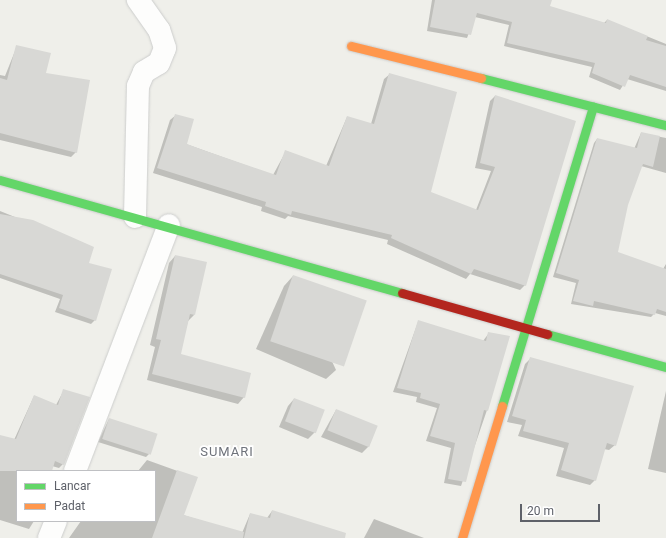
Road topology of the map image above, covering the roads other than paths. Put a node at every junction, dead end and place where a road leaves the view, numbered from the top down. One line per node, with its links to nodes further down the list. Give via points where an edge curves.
1 (138, 0): 6 (street, via 159,30 165,48 158,63 144,72 138,86)
2 (350, 46): 3 (street)
3 (593, 107): 4 (street); 8 (street)
4 (666, 125)
5 (0, 180): 6 (street)
6 (135, 217): 7 (street)
7 (169, 225): 8 (street); 10 (street)
8 (526, 330): 9 (street); 13 (street)
9 (666, 367)
10 (75, 470)
11 (56, 522): 12 (street)
12 (49, 538)
13 (462, 538)

